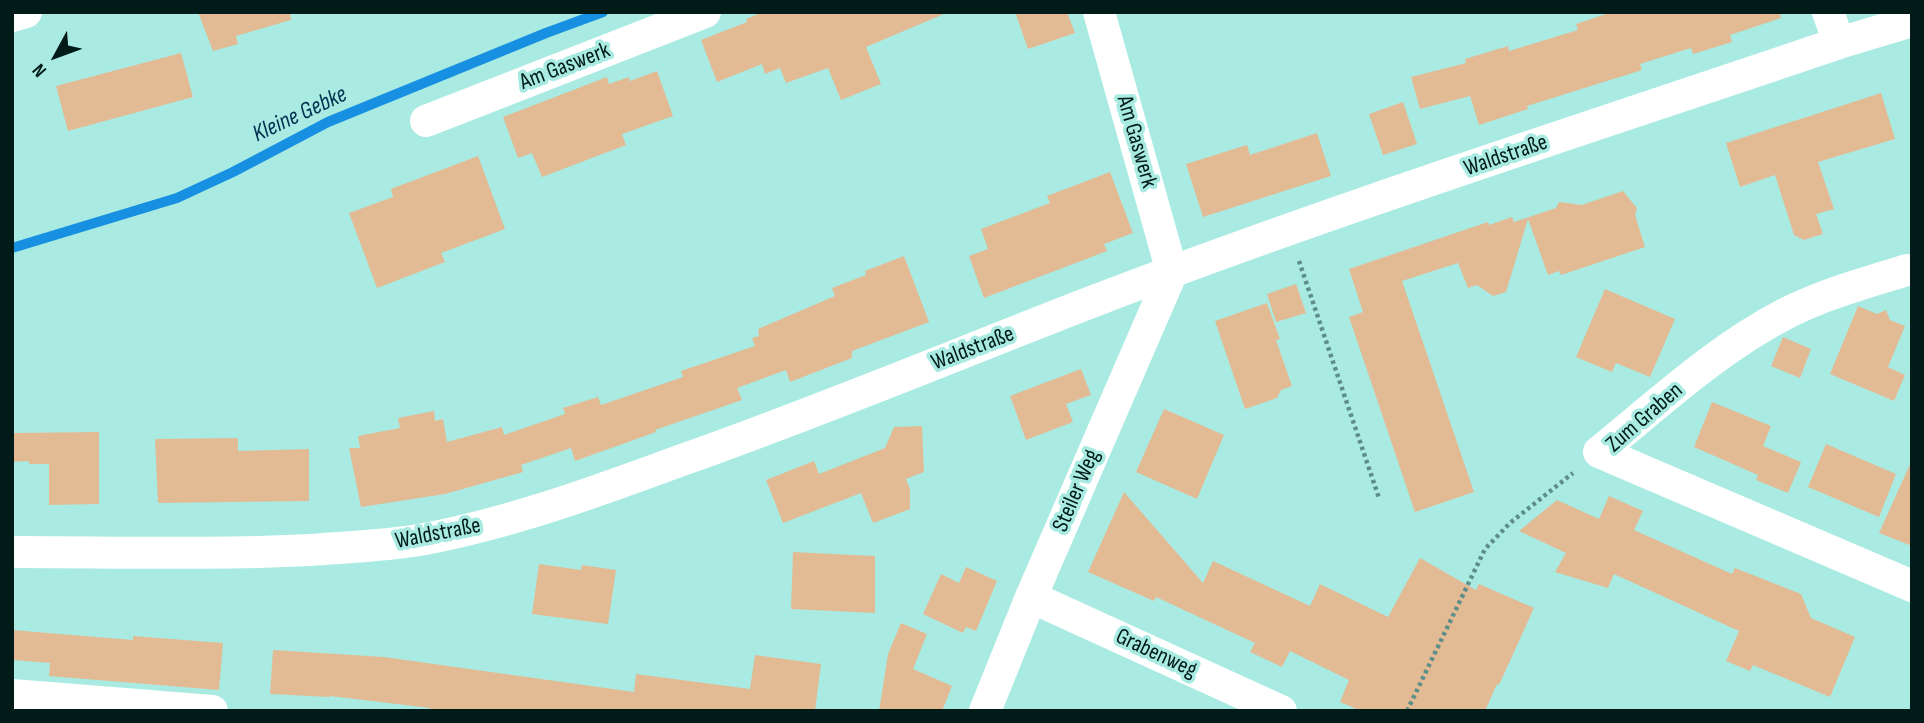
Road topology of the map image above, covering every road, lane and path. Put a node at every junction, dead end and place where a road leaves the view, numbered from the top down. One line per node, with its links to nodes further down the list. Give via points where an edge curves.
1 (26, 12): 5 (street)
2 (705, 12): 8 (street, Am Gaswerk)
3 (1099, 12): 11 (street, Am Gaswerk)
4 (1828, 12): 7 (street)
5 (12, 16)
6 (1912, 21): 7 (street, Waldstraße)
7 (1839, 43): 9 (street, Waldstraße)
8 (426, 121)
9 (1289, 230): 11 (street, Waldstraße); 13 (path)
10 (1907, 270): 12 (street, Zum Graben, via 1840,290 1783,315 1733,345)
11 (1172, 272): 14 (street, Waldstraße, via 768,430 571,500 470,529 378,545 276,551); 16 (street, Steiler Weg)
12 (1599, 452): 15 (street, Zum Graben); 21 (path, via 1510,523 1485,549)
13 (1379, 498)
14 (12, 552)
15 (1912, 586)
16 (1031, 597): 19 (street, Steiler Weg); 20 (street, Grabenweg)
17 (12, 695): 18 (street)
18 (212, 711)
19 (985, 711)
20 (1281, 711)
21 (1407, 711)

